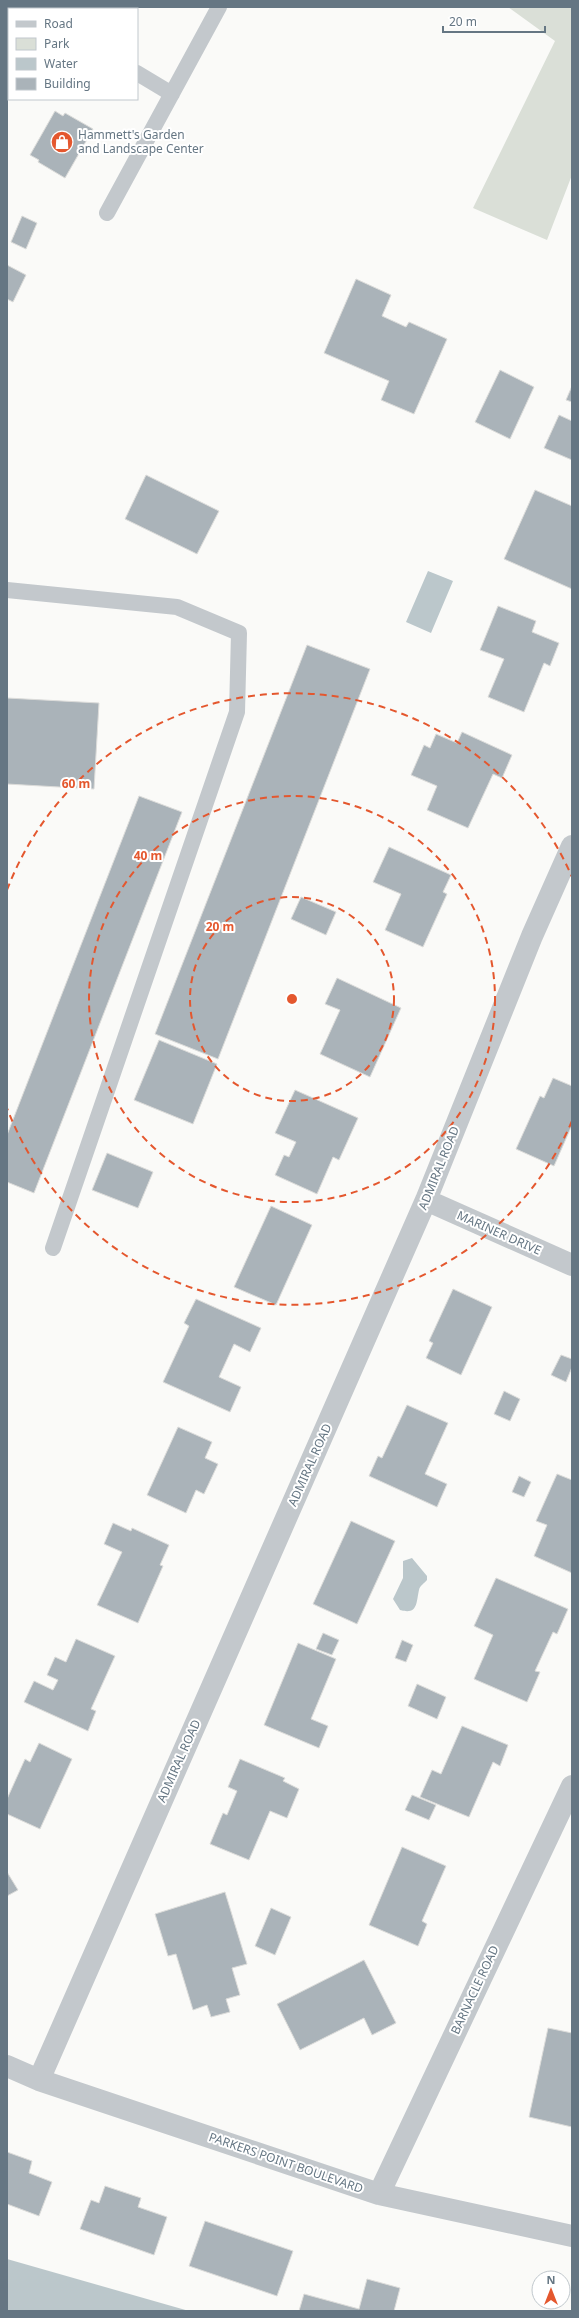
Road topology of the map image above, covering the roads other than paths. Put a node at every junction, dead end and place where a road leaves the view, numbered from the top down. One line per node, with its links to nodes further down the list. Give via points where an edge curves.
1 (219, 7): 3 (lane)
2 (138, 74): 3 (lane)
3 (172, 94): 4 (lane)
4 (107, 213)
5 (7, 590): 8 (lane, via 177,607 239,633 237,712)
6 (572, 846): 7 (street, ADMIRAL ROAD, via 532,936)
7 (426, 1200): 9 (street, MARINER DRIVE); 12 (street, ADMIRAL ROAD)
8 (53, 1248)
9 (572, 1265)
10 (572, 1786): 13 (street, BARNACLE ROAD)
11 (7, 2066): 12 (street, PARKERS POINT BOULEVARD)
12 (39, 2080): 13 (street, PARKERS POINT BOULEVARD)
13 (378, 2194): 14 (street, PARKERS POINT BOULEVARD)
14 (572, 2236)

